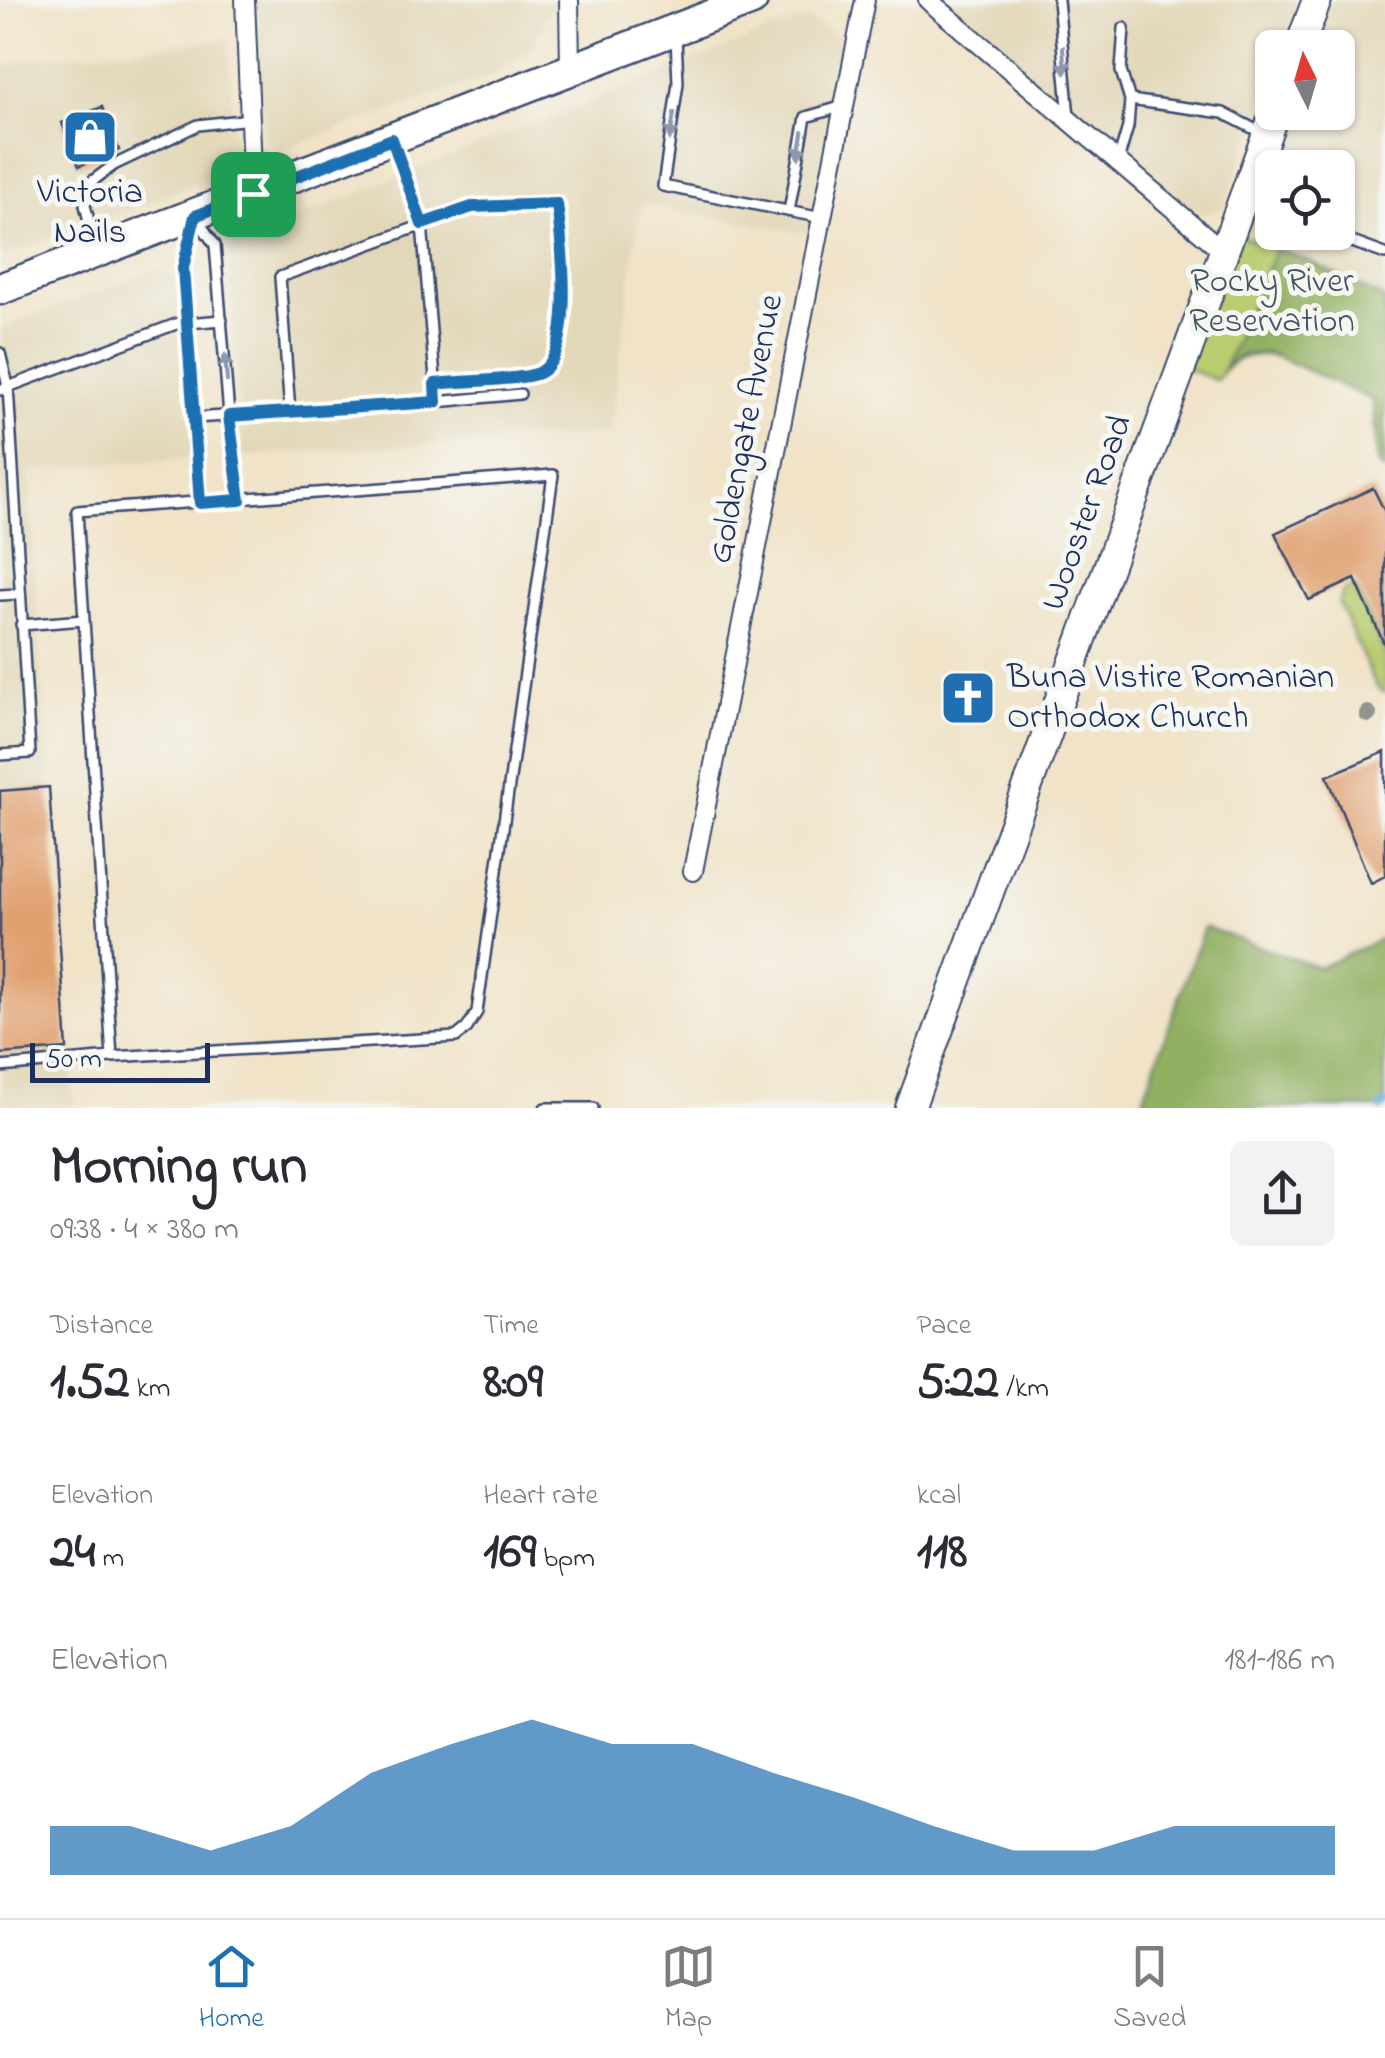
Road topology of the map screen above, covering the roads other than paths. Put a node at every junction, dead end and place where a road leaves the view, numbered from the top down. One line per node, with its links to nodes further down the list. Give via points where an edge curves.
1 (244, 0): 14 (street)
2 (568, 0): 11 (street)
3 (752, 0): 9 (main road)
4 (865, 0): 13 (street, Goldengate Avenue)
5 (928, 0): 15 (street)
6 (1058, 0): 15 (lane, one-way to 15)
7 (1317, 0): 10 (main road)
8 (1124, 28): 12 (lane, via 1121,71)
9 (675, 29): 11 (main road); 23 (lane, one-way to 23, via 678,83 663,186)
10 (1306, 30)
11 (570, 69): 18 (main road)
12 (1130, 100): 16 (lane); 19 (lane)
13 (844, 106): 23 (lane, one-way to 23, via 806,117); 25 (street, Goldengate Avenue)
14 (250, 120): 20 (street); 29 (lane, via 198,125 91,182 85,205)
15 (1069, 120): 19 (street)
16 (1255, 120)
17 (1269, 130): 21 (main road, Wooster Road)
18 (392, 139): 20 (main road); 26 (lane)
19 (1118, 160): 28 (street)
20 (253, 194): 24 (main road)
21 (1241, 202): 22 (lane); 28 (main road, Wooster Road)
22 (1255, 207)
23 (789, 212): 25 (lane)
24 (195, 216): 29 (main road); 33 (lane, via 216,245); 34 (lane, via 183,268)
25 (822, 218): 50 (street, Goldengate Avenue)
26 (422, 224): 36 (lane); 36 (lane, via 472,207 557,204 564,274 559,346 539,373); 40 (lane, via 280,277)
27 (1355, 243): 30 (lane)
28 (1224, 250): 55 (main road, Wooster Road)
29 (97, 252): 31 (main road)
30 (1385, 254)
31 (0, 289): 32 (lane)
32 (0, 304)
33 (222, 320): 34 (lane); 41 (lane, one-way to 33)
34 (187, 322): 37 (lane); 42 (lane)
35 (0, 353): 37 (lane)
36 (435, 384): 39 (lane)
37 (4, 388): 45 (lane)
38 (520, 394): 39 (lane)
39 (436, 402): 40 (lane)
40 (290, 412): 41 (lane)
41 (229, 416): 42 (lane); 43 (lane)
42 (194, 418): 44 (lane)
43 (240, 500): 44 (lane); 51 (lane, via 552,475 477,1012 456,1037)
44 (200, 503): 47 (lane, via 77,511)
45 (19, 594): 46 (lane); 48 (lane)
46 (0, 595)
47 (84, 620): 48 (lane); 51 (lane)
48 (21, 625): 49 (lane, via 30,753)
49 (0, 755)
50 (693, 871)
51 (112, 1057): 52 (lane)
52 (0, 1066)
53 (545, 1108): 54 (lane)
54 (594, 1108)
55 (910, 1108)

